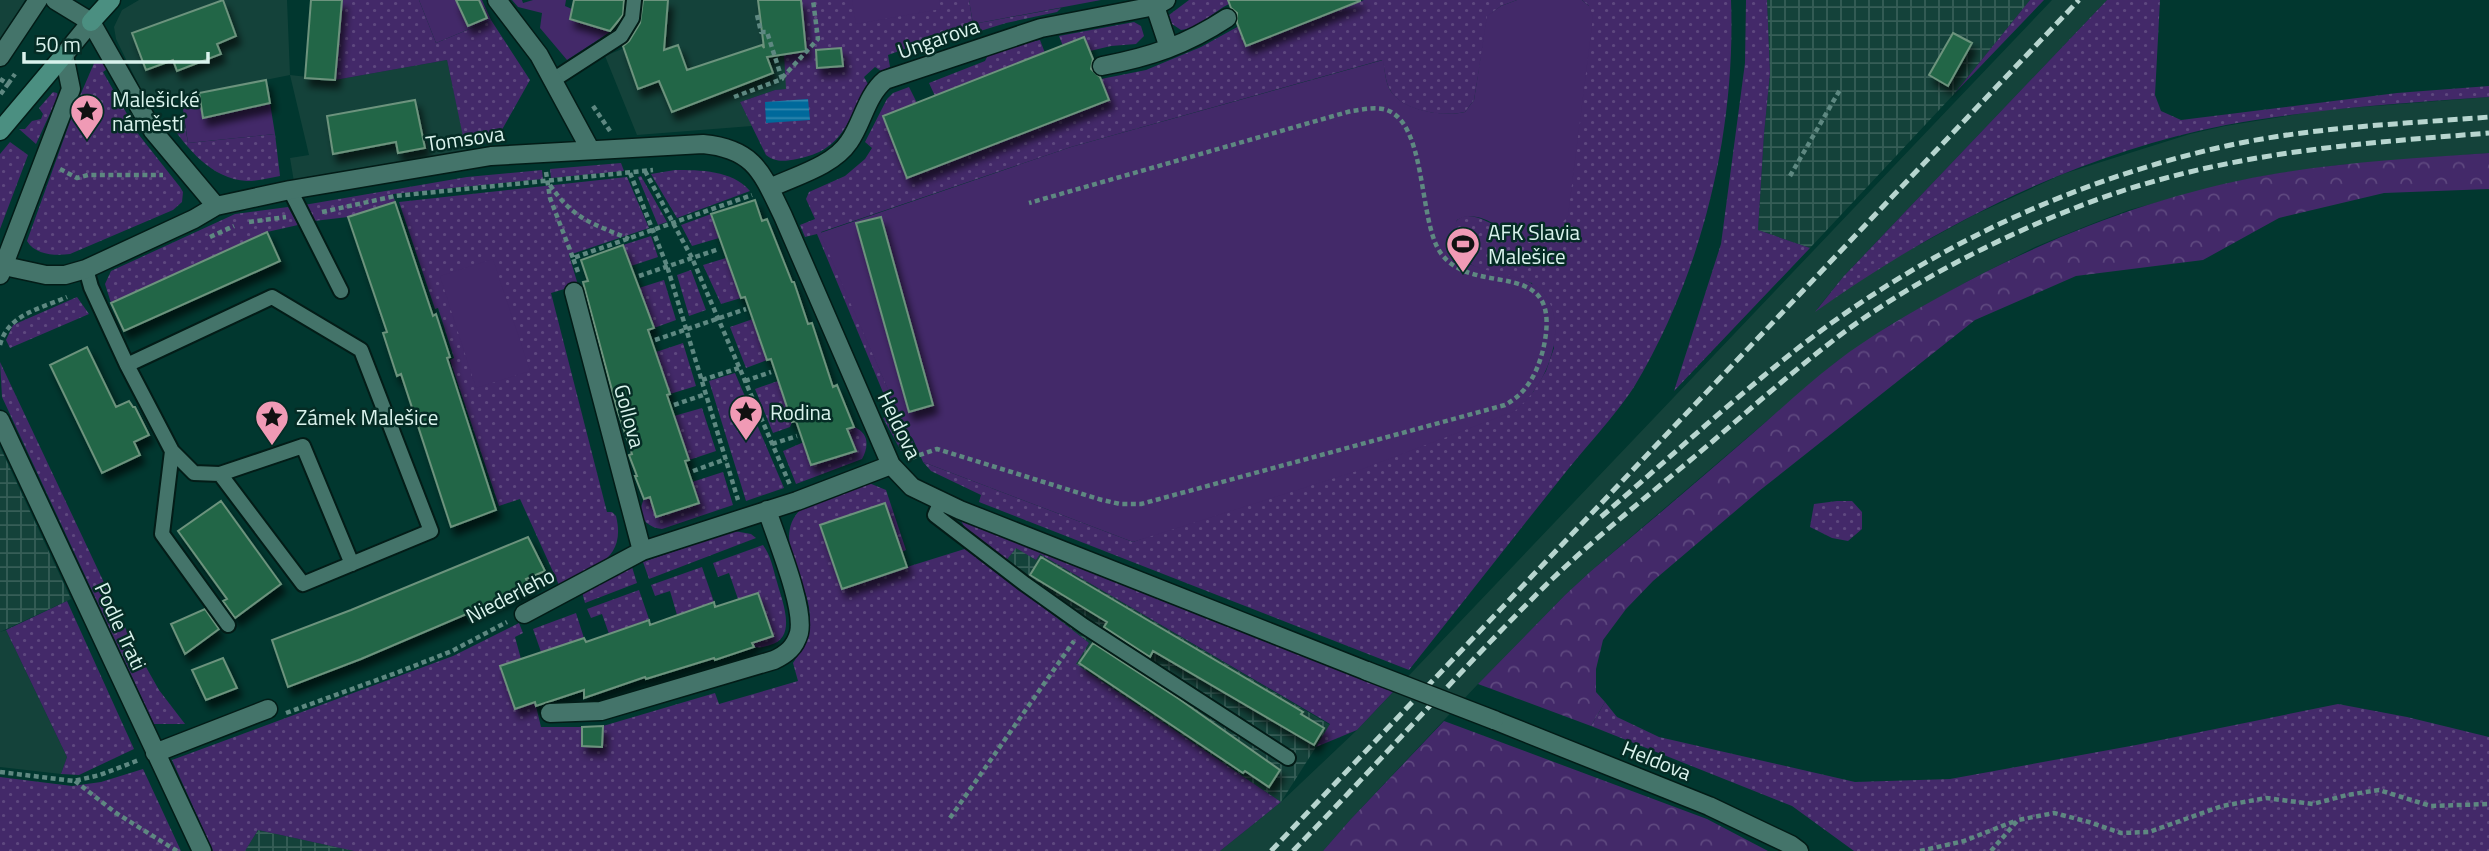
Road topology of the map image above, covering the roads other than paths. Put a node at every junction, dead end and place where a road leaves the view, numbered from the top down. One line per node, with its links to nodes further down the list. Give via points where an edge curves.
1 (38, 0): 11 (street)
2 (55, 0): 8 (street)
3 (111, 0): 8 (main road)
4 (497, 0): 13 (street)
5 (634, 0): 13 (lane, via 632,18 621,36)
6 (1161, 3): 9 (street); 16 (street, Ungarova, via 1041,27 885,80 845,148 821,164)
7 (1227, 18): 9 (street)
8 (91, 22): 10 (street); 18 (street, via 153,131)
9 (1169, 48): 12 (street)
10 (64, 55): 14 (main road); 19 (street, via 71,89)
11 (0, 57)
12 (1102, 66)
13 (553, 80): 15 (street)
14 (0, 131)
15 (590, 149): 16 (street, Heldova, via 703,144 733,149 756,164); 17 (street, Tomsova, via 491,156)
16 (762, 189): 26 (street, Heldova)
17 (290, 190): 18 (street, Tomsova); 21 (lane)
18 (216, 206): 20 (street)
19 (1, 269): 20 (street, via 56,276)
20 (86, 269): 23 (lane)
21 (341, 291)
22 (574, 292): 30 (street, Gollova)
23 (127, 365): 25 (lane); 31 (lane, via 272,298 361,350 431,531)
24 (0, 420): 36 (street, Podle Trati)
25 (172, 451): 27 (lane, via 194,472); 33 (lane, via 162,534)
26 (891, 465): 28 (street, Heldova, via 912,487); 29 (street, Niederleho)
27 (219, 474): 31 (lane, via 303,584); 31 (lane, via 303,446)
28 (941, 501): 37 (lane, via 935,515 1084,626); 39 (street, Heldova, bridge, via 1709,806)
29 (767, 510): 30 (street, Niederleho); 35 (street, via 800,616 799,635 790,651 774,660 601,711)
30 (642, 551): 32 (street, Niederleho)
31 (352, 564)
32 (524, 614)
33 (228, 625)
34 (268, 709): 36 (street)
35 (550, 713)
36 (155, 754): 38 (street, Podle Trati)
37 (1288, 758)
38 (202, 851)
39 (1799, 851)

